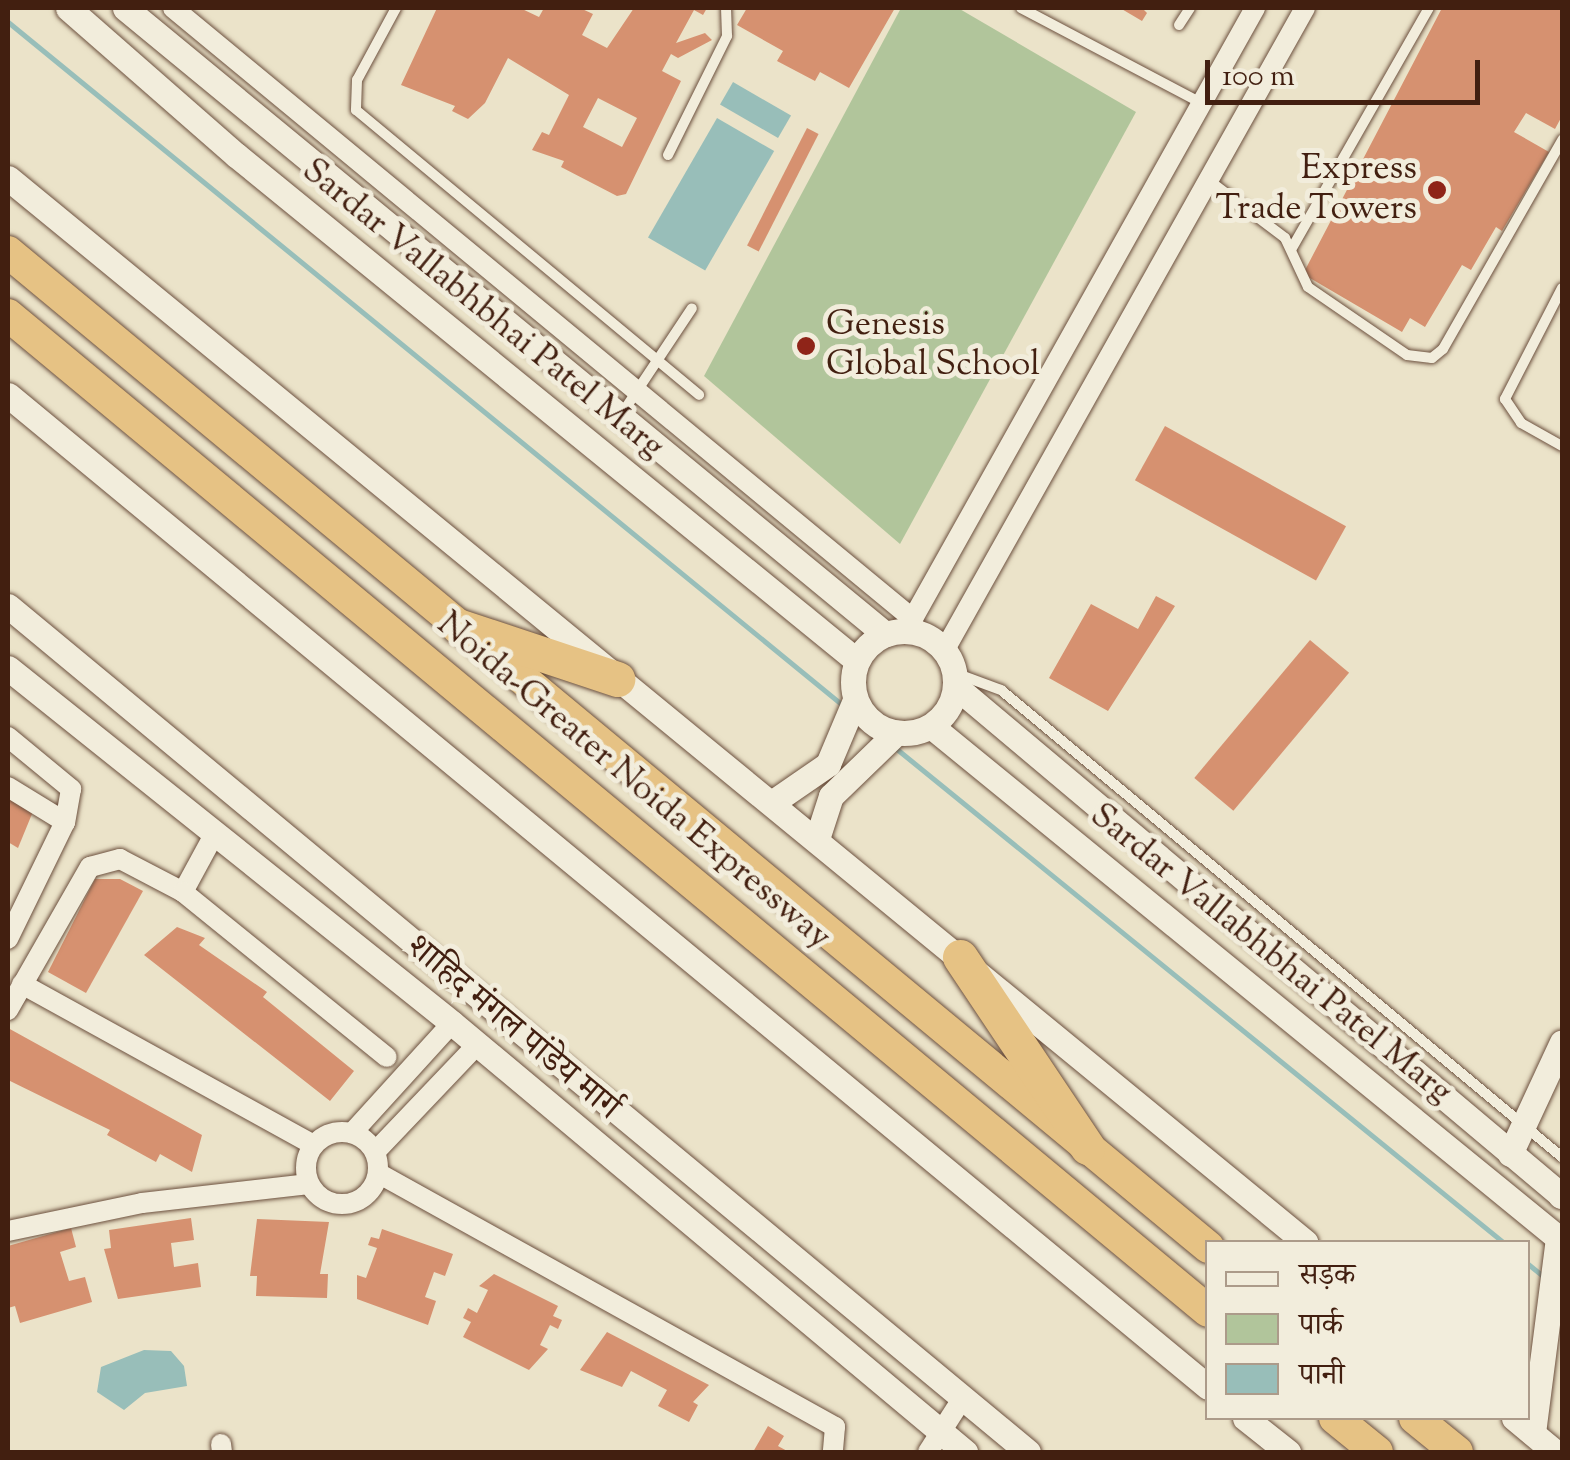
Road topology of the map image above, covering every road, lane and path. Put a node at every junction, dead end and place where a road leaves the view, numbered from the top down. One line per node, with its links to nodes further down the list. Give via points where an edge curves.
1 (68, 8): 31 (street, Sardar Vallabhbhai Patel Marg, via 236,155)
2 (125, 8): 26 (street, Sardar Vallabhbhai Patel Marg)
3 (173, 8): 23 (street)
4 (396, 8): 22 (lane, via 357,80 356,110)
5 (726, 8): 14 (lane, via 727,36)
6 (1021, 8): 12 (lane)
7 (1190, 8): 11 (lane)
8 (1255, 8): 12 (street)
9 (1305, 8): 16 (street)
10 (1429, 8): 17 (lane)
11 (1179, 25)
12 (1202, 104): 30 (street)
13 (1562, 140): 17 (lane, via 1443,350 1432,358 1407,354 1308,287)
14 (668, 155)
15 (8, 178): 34 (street)
16 (1211, 182): 17 (lane); 33 (street)
17 (1292, 248)
18 (8, 252): 29 (highway, Noida-Greater Noida Expressway)
19 (1562, 288): 27 (lane, via 1505,399 1521,423)
20 (692, 308): 22 (lane)
21 (8, 315): 69 (highway, Noida-Greater Noida Expressway)
22 (660, 362): 23 (lane); 25 (lane)
23 (637, 393): 26 (lane); 30 (street)
24 (8, 394): 70 (street)
25 (698, 395)
26 (620, 416): 30 (street, Sardar Vallabhbhai Patel Marg)
27 (1562, 446)
28 (8, 606): 72 (street)
29 (458, 626): 34 (highway); 59 (highway, Noida-Greater Noida Expressway)
30 (901, 628): 31 (street); 33 (street, Sardar Vallabhbhai Patel Marg, via 928,636)
31 (857, 660): 35 (street)
32 (8, 668): 42 (street, शाहिद मंगल पांडेय मार्ग)
33 (952, 670): 36 (street, via 948,709); 46 (street, Sardar Vallabhbhai Patel Marg)
34 (617, 679): 40 (street)
35 (856, 700): 37 (street, via 878,727); 40 (street, via 828,764)
36 (931, 726): 37 (street); 68 (street, Sardar Vallabhbhai Patel Marg)
37 (896, 733): 43 (street, via 838,786)
38 (8, 737): 41 (street, via 66,780)
39 (8, 787): 41 (street)
40 (773, 802): 43 (street)
41 (66, 822): 45 (street)
42 (215, 834): 44 (street); 50 (street, शाहिद मंगल पांडेय मार्ग)
43 (817, 840): 47 (street)
44 (183, 892): 48 (street, via 120,859 98,861); 53 (street)
45 (11, 925)
46 (1258, 925): 56 (lane); 60 (street, Sardar Vallabhbhai Patel Marg)
47 (960, 958): 59 (highway); 66 (street)
48 (22, 984): 49 (street); 58 (street)
49 (8, 1010)
50 (452, 1023): 52 (street, शाहिद मंगल पांडेय मार्ग); 54 (street)
51 (1562, 1042): 56 (street)
52 (478, 1044): 55 (street); 77 (street, शाहिद मंगल पांडेय मार्ग)
53 (387, 1057)
54 (397, 1080): 55 (street); 57 (street)
55 (422, 1100): 62 (street)
56 (1524, 1126): 60 (street); 61 (lane)
57 (352, 1133): 58 (street, via 332,1133); 62 (street)
58 (314, 1144): 63 (street, via 306,1164)
59 (1087, 1148): 67 (highway, Noida-Greater Noida Expressway)
60 (1510, 1154): 64 (street, Sardar Vallabhbhai Patel Marg)
61 (1562, 1158)
62 (377, 1163): 63 (street, via 370,1192 342,1204 323,1199); 78 (street, via 835,1427)
63 (309, 1184): 65 (street, via 142,1202)
64 (1562, 1195)
65 (8, 1231)
66 (1303, 1240)
67 (1205, 1245)
68 (1559, 1248): 71 (street)
69 (1205, 1309)
70 (1205, 1385)
71 (1530, 1395)
72 (962, 1399): 77 (street); 80 (street)
73 (1248, 1420): 81 (street)
74 (1337, 1420): 82 (highway)
75 (1418, 1420): 83 (highway)
76 (1523, 1425): 84 (street)
77 (933, 1442): 79 (street, शाहिद मंगल पांडेय मार्ग)
78 (833, 1452)
79 (965, 1452)
80 (1028, 1452)
81 (1288, 1452)
82 (1377, 1452)
83 (1458, 1452)
84 (1555, 1452)

